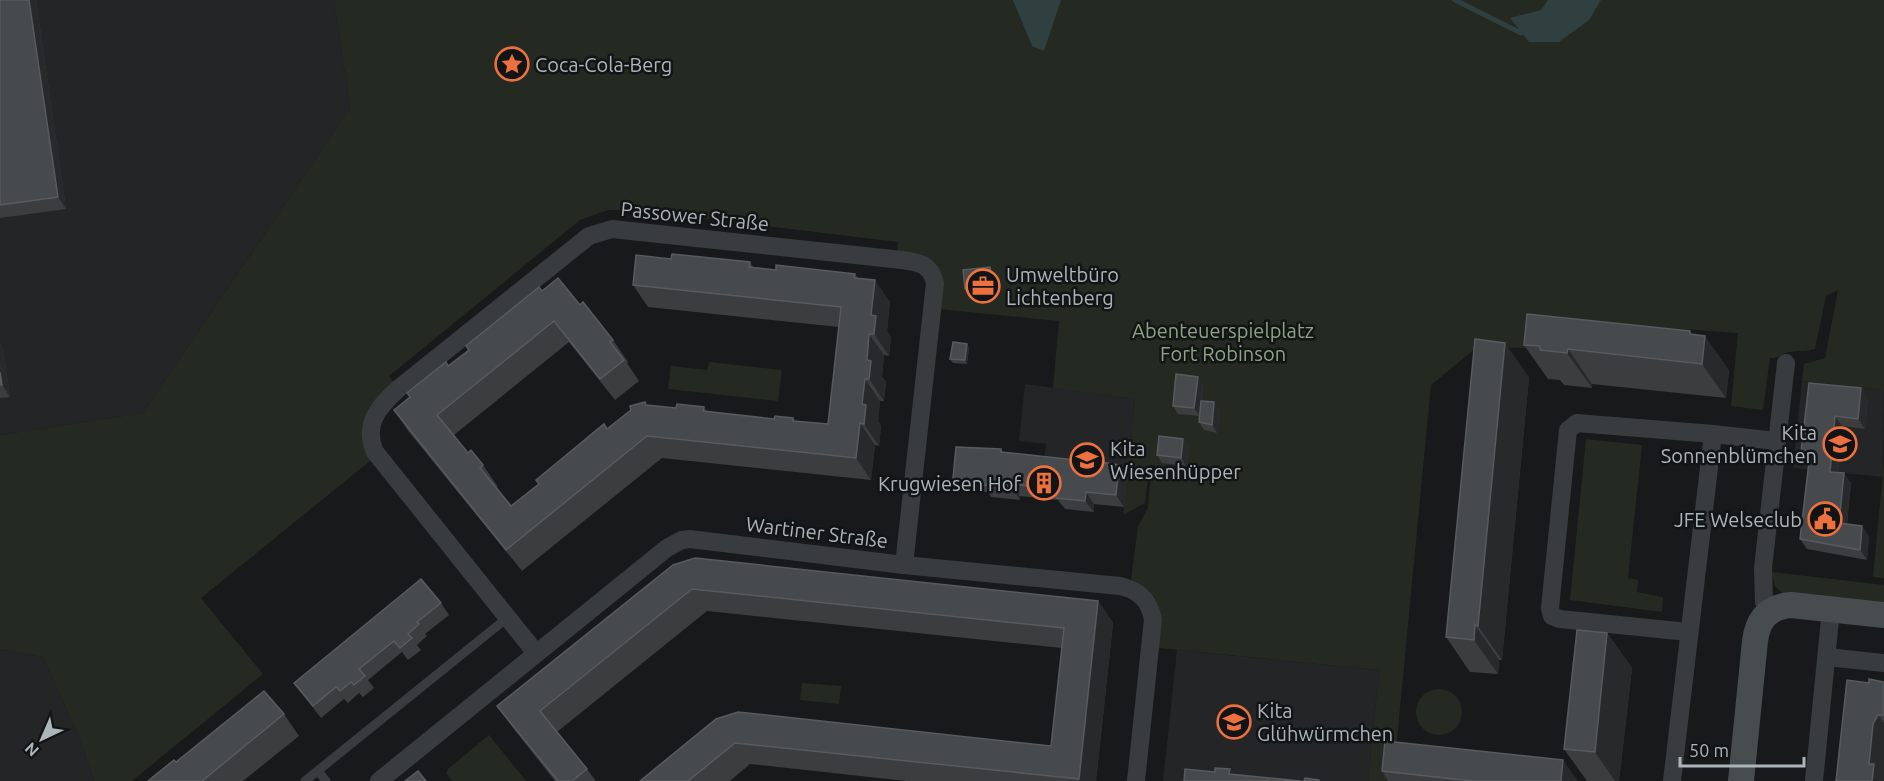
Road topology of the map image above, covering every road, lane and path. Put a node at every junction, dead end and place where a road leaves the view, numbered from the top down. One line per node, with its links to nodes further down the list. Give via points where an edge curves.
1 (1786, 363): 3 (street)
2 (1713, 434): 3 (street); 9 (street); 9 (street, via 1577,423 1568,430 1552,616)
3 (1776, 441): 6 (street, via 1763,568 1764,602)
4 (904, 565): 8 (street, Passower Straße, via 935,283 929,269 918,262 612,229 589,236 398,389 379,408 370,425 375,452); 10 (street, Wartiner Straße, via 682,540); 17 (street, Wartiner Straße, via 1120,586 1144,598 1153,627)
5 (1832, 609): 6 (street, via 1791,605); 7 (street); 11 (street)
6 (1771, 610): 19 (street, via 1756,632)
7 (1884, 615)
8 (507, 618): 10 (street, Passower Straße); 13 (lane)
9 (1688, 632): 18 (street)
10 (536, 653): 16 (street, Wartiner Straße)
11 (1827, 657): 12 (street); 20 (street)
12 (1884, 663)
13 (318, 771): 14 (lane); 15 (lane)
14 (305, 781)
15 (326, 781)
16 (379, 781)
17 (1136, 781)
18 (1672, 781)
19 (1741, 781)
20 (1814, 781)

